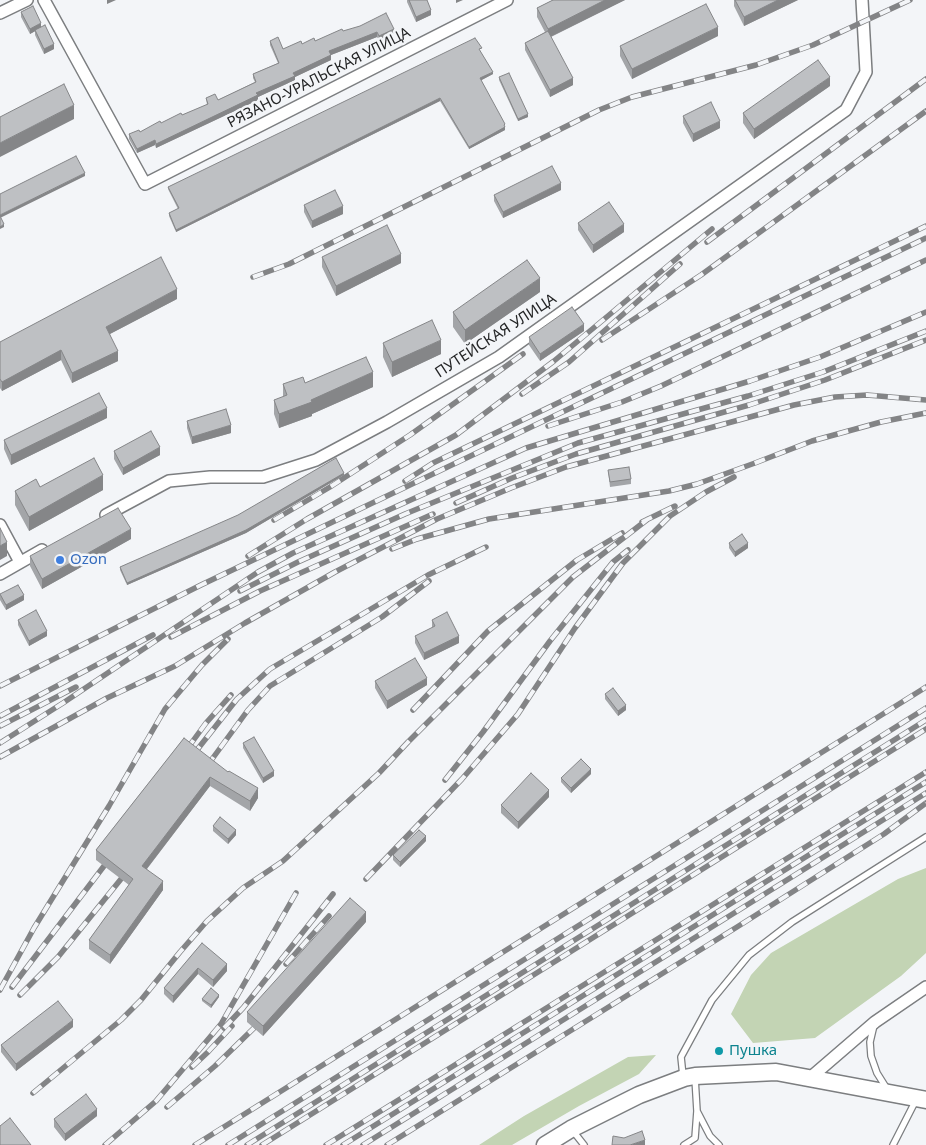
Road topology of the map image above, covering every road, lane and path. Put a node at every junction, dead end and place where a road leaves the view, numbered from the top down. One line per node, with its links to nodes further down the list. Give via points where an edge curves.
1 (27, 0): 5 (street)
2 (44, 0): 3 (street, РЯЗАНО-УРАЛЬСКАЯ УЛИЦА, via 145,184)
3 (508, 0)
4 (862, 0): 6 (street, ПУТЕЙСКАЯ УЛИЦА, via 866,72 846,110 499,357 316,460 263,477 169,481)
5 (0, 12)
6 (99, 519)
7 (0, 525): 9 (street)
8 (55, 543): 9 (street)
9 (20, 562): 10 (street)
10 (0, 574)
11 (926, 837): 14 (lane, via 792,922 749,955 712,1000 681,1057)
12 (926, 987): 13 (street)
13 (875, 1022): 15 (street); 16 (lane, via 870,1042 871,1056)
14 (690, 1077): 15 (main road, via 776,1072); 18 (lane); 19 (main road, via 639,1095)
15 (810, 1078): 16 (main road)
16 (890, 1093): 17 (main road)
17 (922, 1099): 24 (lane)
18 (697, 1111): 22 (lane, via 695,1138); 23 (lane, via 710,1136)
19 (571, 1129): 20 (main road); 21 (lane)
20 (545, 1145)
21 (584, 1145)
22 (684, 1145)
23 (719, 1145)
24 (893, 1145)

